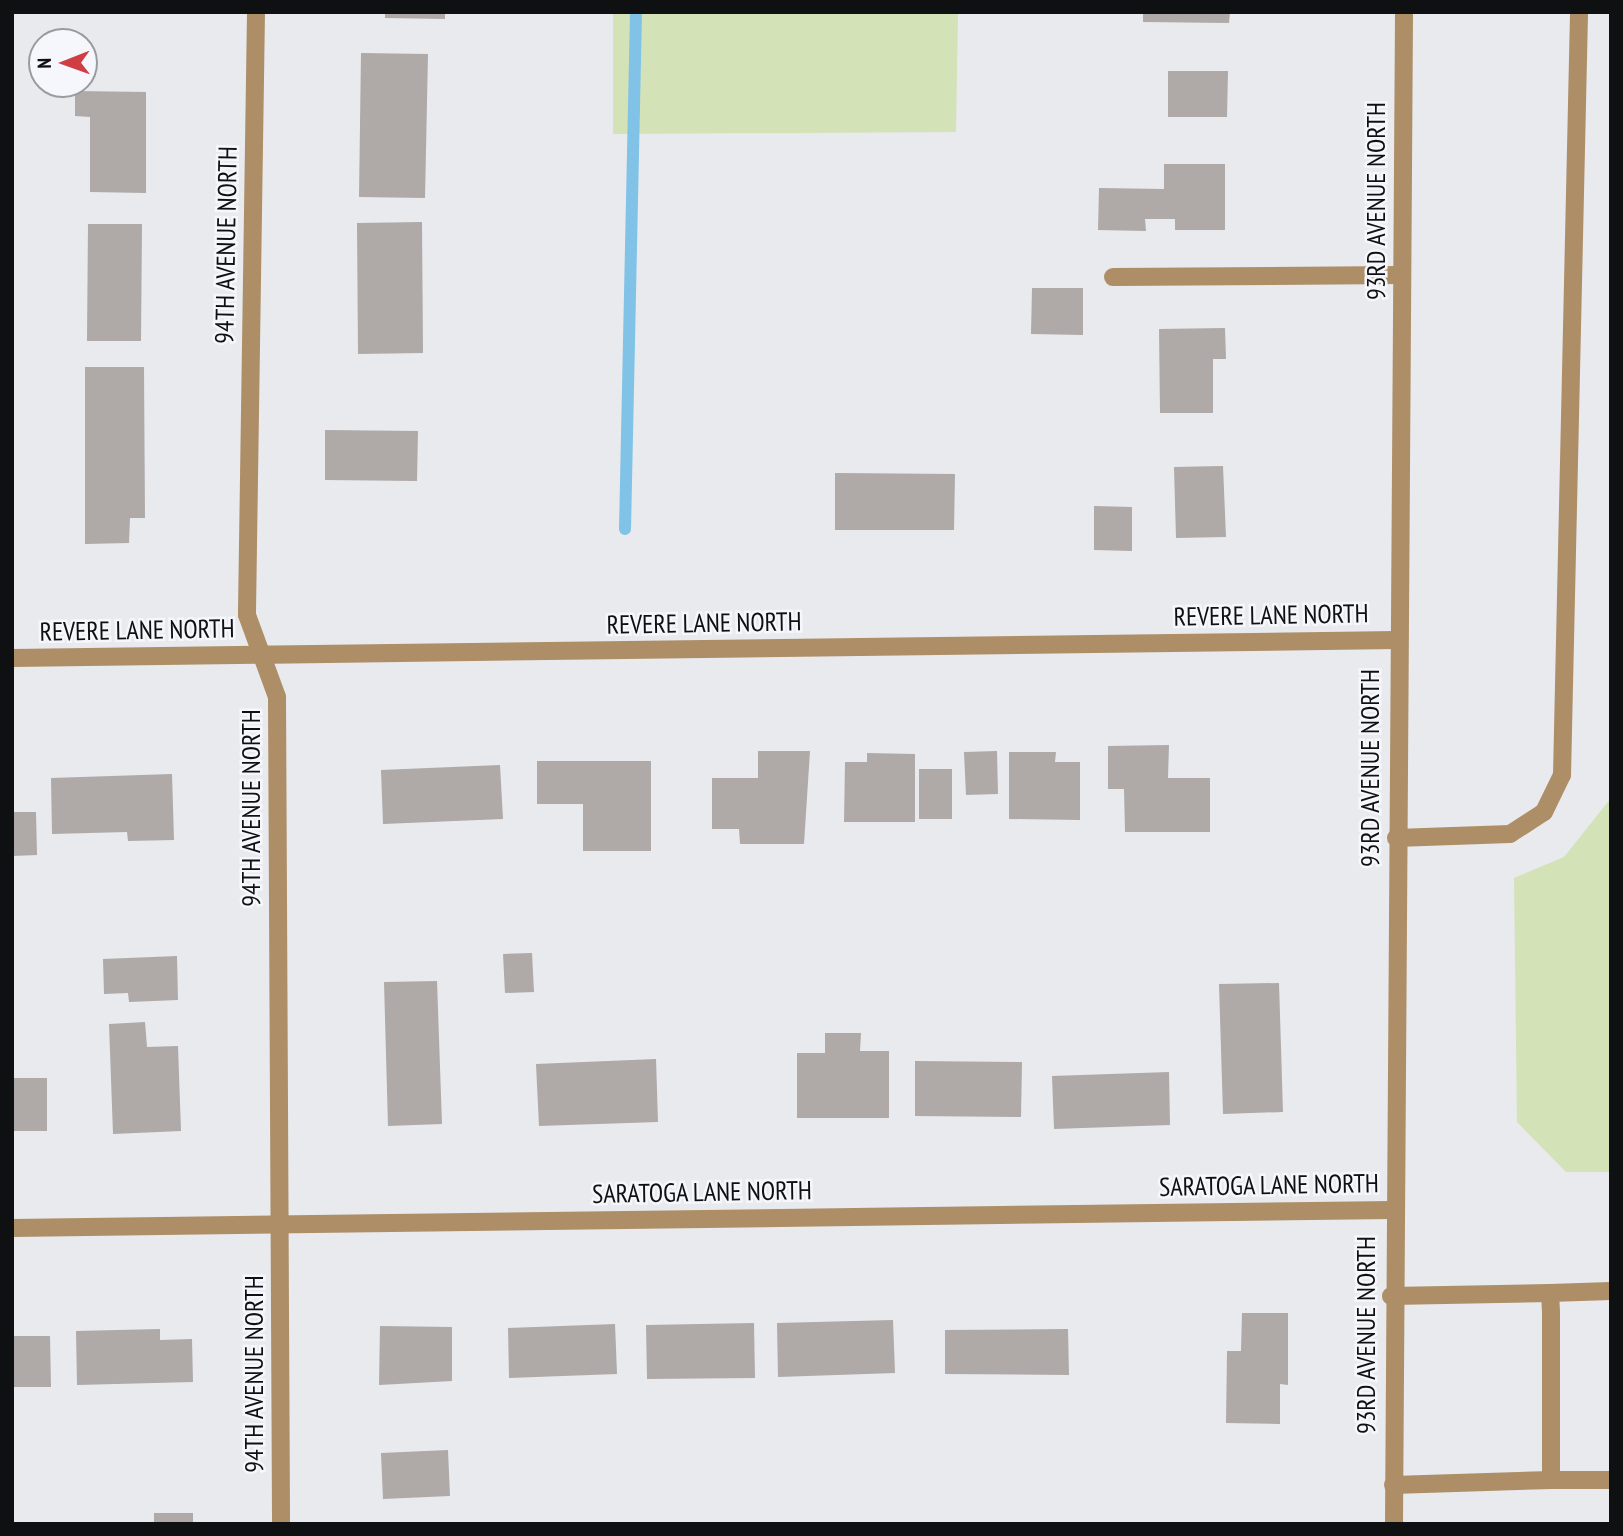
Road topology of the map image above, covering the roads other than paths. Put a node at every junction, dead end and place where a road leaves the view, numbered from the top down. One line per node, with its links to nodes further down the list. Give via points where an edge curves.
1 (256, 12): 7 (street, 94TH AVENUE NORTH, via 247,615)
2 (1404, 12): 4 (street, 93RD AVENUE NORTH)
3 (1579, 12): 9 (street, via 1562,775 1544,812 1510,834)
4 (1402, 275): 5 (street); 6 (street, 93RD AVENUE NORTH)
5 (1113, 277)
6 (1397, 640): 7 (street, REVERE LANE NORTH); 9 (street, 93RD AVENUE NORTH)
7 (262, 655): 8 (street, REVERE LANE NORTH); 11 (street, 94TH AVENUE NORTH, via 277,696)
8 (12, 658)
9 (1396, 838): 10 (street, 93RD AVENUE NORTH)
10 (1393, 1210): 11 (street, SARATOGA LANE NORTH); 15 (street, 93RD AVENUE NORTH)
11 (279, 1224): 12 (street, SARATOGA LANE NORTH); 19 (street, 94TH AVENUE NORTH)
12 (12, 1228)
13 (1611, 1291): 14 (street)
14 (1550, 1293): 15 (street); 16 (street)
15 (1391, 1296): 18 (street, 93RD AVENUE NORTH)
16 (1551, 1480): 17 (street); 18 (street)
17 (1611, 1480)
18 (1393, 1485): 20 (street, 93RD AVENUE NORTH)
19 (281, 1524)
20 (1394, 1524)

